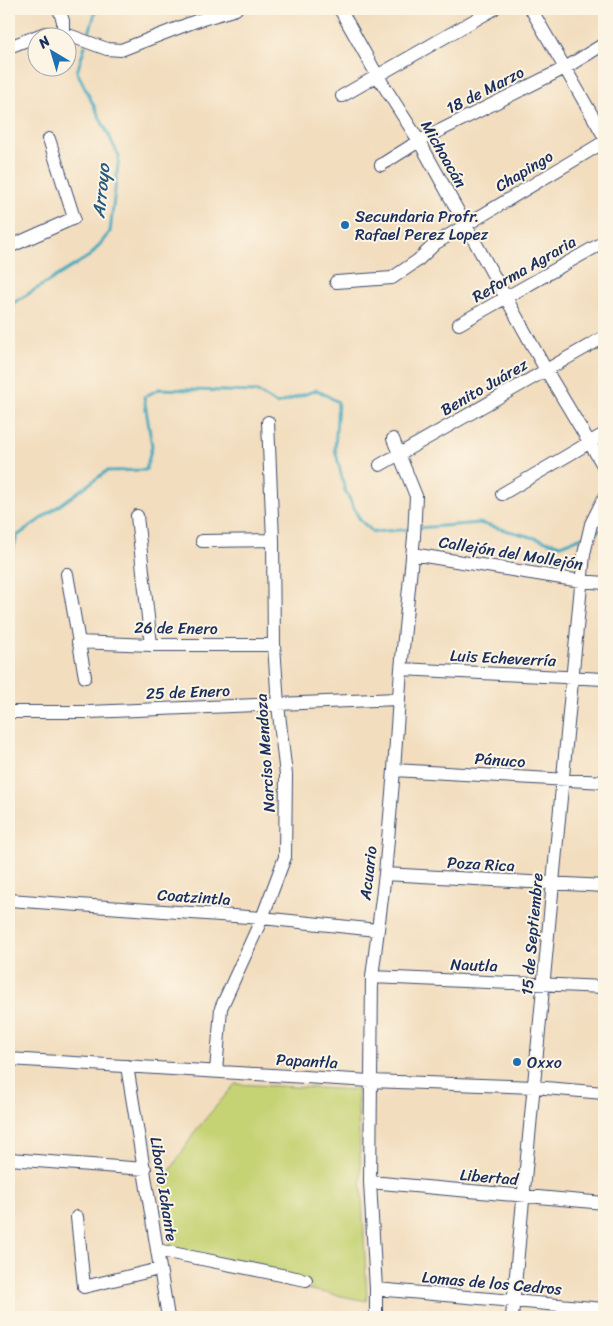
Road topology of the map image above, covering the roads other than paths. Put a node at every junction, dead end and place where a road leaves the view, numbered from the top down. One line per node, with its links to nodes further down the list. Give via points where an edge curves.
1 (59, 9): 6 (street)
2 (236, 9): 7 (street, via 121,50 107,49)
3 (340, 9): 12 (street, Michoacán)
4 (494, 9): 12 (street)
5 (531, 9): 11 (street)
6 (65, 28)
7 (78, 39)
8 (28, 40): 10 (street)
9 (604, 44): 11 (street, 18 de Marzo)
10 (9, 47)
11 (565, 68): 14 (street); 16 (street, 18 de Marzo)
12 (377, 74): 13 (street); 16 (street, Michoacán)
13 (342, 96)
14 (604, 136)
15 (49, 139): 21 (street, via 74,218)
16 (419, 141): 18 (street, 18 de Marzo); 19 (street, Michoacán)
17 (604, 142): 19 (street, Chapingo)
18 (381, 166)
19 (466, 225): 22 (street, Chapingo, via 436,243 392,278); 23 (street, Michoacán)
20 (604, 242): 23 (street, Reforma Agraria)
21 (9, 247)
22 (336, 282)
23 (506, 298): 24 (street, Reforma Agraria); 26 (street, Michoacán)
24 (460, 324)
25 (604, 337): 26 (street, Benito Juárez)
26 (546, 370): 30 (street, Michoacán); 31 (street, Benito Juárez)
27 (268, 422): 37 (street, Narciso Mendoza)
28 (604, 434): 30 (street)
29 (393, 438): 31 (street, Acuario)
30 (590, 442): 33 (street, Michoacán); 34 (street)
31 (400, 454): 32 (street, Benito Juárez); 39 (street, Acuario, via 416,496)
32 (380, 465)
33 (604, 468)
34 (502, 494)
35 (604, 498): 41 (street, 15 de Septiembre, via 592,524)
36 (137, 516): 44 (street)
37 (273, 540): 38 (street); 45 (street, Narciso Mendoza)
38 (202, 541)
39 (412, 554): 41 (street, Callejón del Mollejón); 46 (street, Acuario)
40 (67, 574): 43 (street)
41 (581, 581): 42 (street, Callejón del Mollejón); 48 (street, 15 de Septiembre)
42 (604, 583)
43 (78, 642): 44 (street, 26 de Enero); 47 (street)
44 (151, 645): 45 (street, 26 de Enero)
45 (274, 645): 51 (street, Narciso Mendoza)
46 (401, 669): 48 (street, Luis Echeverría); 50 (street, Acuario)
47 (85, 677)
48 (572, 678): 49 (street, Luis Echeverría); 54 (street, 15 de Septiembre)
49 (604, 679)
50 (398, 699): 51 (street, 25 de Enero); 53 (street, Acuario)
51 (278, 705): 52 (street, 25 de Enero); 60 (street, Narciso Mendoza, via 286,774 285,857)
52 (9, 712)
53 (394, 770): 54 (street, Pánuco); 56 (street, Acuario)
54 (563, 780): 55 (street, Pánuco); 57 (street, 15 de Septiembre)
55 (604, 782)
56 (385, 874): 57 (street, Poza Rica); 61 (street, Acuario)
57 (553, 884): 58 (street, Poza Rica); 63 (street, 15 de Septiembre)
58 (604, 886)
59 (9, 900): 60 (street, Coatzintla)
60 (262, 918): 61 (street, Coatzintla); 67 (street, Narciso Mendoza, via 221,1008)
61 (377, 930): 62 (street, Acuario)
62 (372, 977): 63 (street, Nautla); 68 (street, Acuario)
63 (544, 984): 64 (street, Nautla); 69 (street, 15 de Septiembre)
64 (604, 986)
65 (9, 1060): 66 (street, Papantla)
66 (127, 1066): 67 (street, Papantla); 72 (street, Liborio Ichante)
67 (216, 1072): 68 (street, Papantla)
68 (370, 1081): 69 (street, Papantla); 73 (street, Acuario)
69 (534, 1087): 70 (street, Papantla); 74 (street, 15 de Septiembre)
70 (604, 1094)
71 (9, 1159): 72 (street)
72 (145, 1169): 77 (street, Liborio Ichante)
73 (370, 1182): 74 (street, Libertad); 80 (street, Acuario)
74 (524, 1197): 75 (street, Libertad); 81 (street, 15 de Septiembre)
75 (604, 1203)
76 (77, 1217): 78 (street, via 84,1287)
77 (156, 1250): 78 (street, Liborio Ichante); 79 (street)
78 (159, 1269): 83 (street, Liborio Ichante)
79 (306, 1280)
80 (376, 1289): 81 (street, Lomas de los Cedros); 84 (street, Acuario)
81 (514, 1301): 82 (street, Lomas de los Cedros); 85 (street, 15 de Septiembre)
82 (604, 1309)
83 (168, 1317)
84 (376, 1317)
85 (512, 1317)

